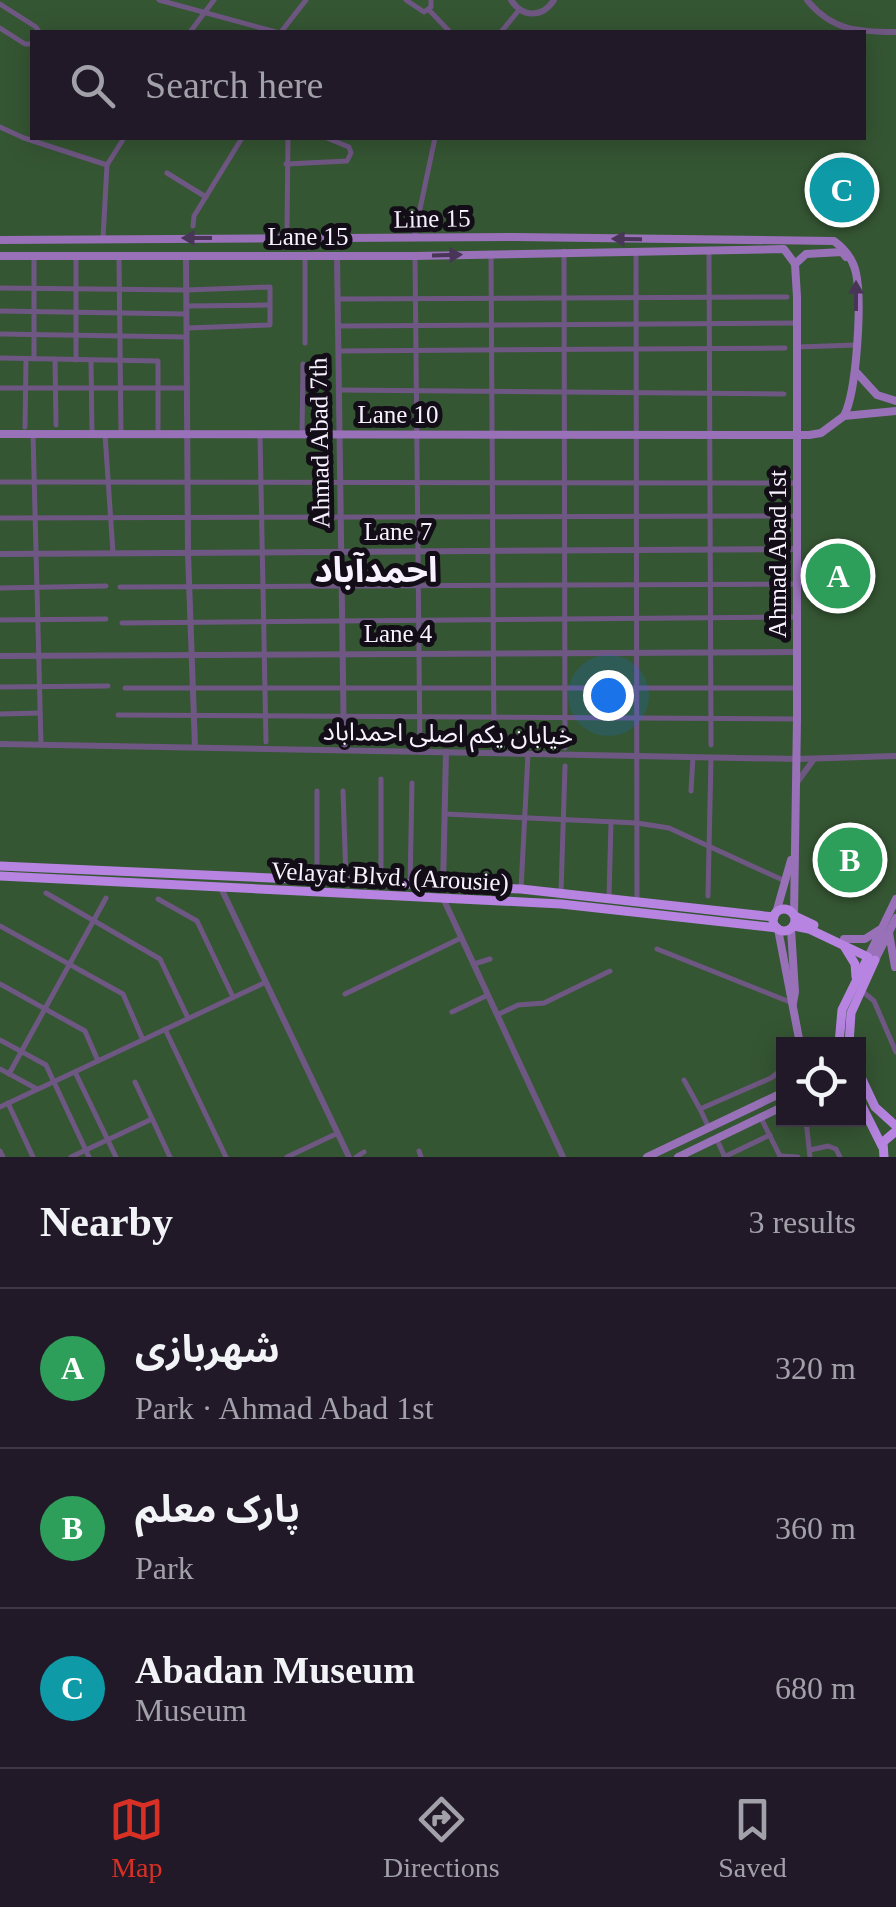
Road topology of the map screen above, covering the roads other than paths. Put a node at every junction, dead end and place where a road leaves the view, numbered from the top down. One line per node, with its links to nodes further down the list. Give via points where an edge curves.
1 (159, 0): 12 (street)
2 (214, 0): 12 (street)
3 (306, 0): 17 (street)
4 (406, 0): 10 (street, via 418,11)
5 (431, 0): 10 (street)
6 (511, 0): 11 (street)
7 (554, 0): 11 (street, via 540,14)
8 (807, 0): 20 (street, via 818,14)
9 (0, 4): 14 (street)
10 (429, 10): 18 (street)
11 (519, 10): 19 (street)
12 (202, 13): 15 (street); 16 (street)
13 (0, 28): 23 (street)
14 (38, 30)
15 (191, 30)
16 (270, 30)
17 (280, 30)
18 (448, 30)
19 (503, 30)
20 (851, 30)
21 (866, 32): 22 (street)
22 (896, 32)
23 (30, 44)
24 (0, 126): 25 (street)
25 (30, 140)
26 (30, 140): 33 (street)
27 (123, 140): 33 (street)
28 (241, 140): 35 (street)
29 (288, 140): 32 (street)
30 (331, 140): 32 (street, via 349,147 347,161)
31 (435, 140): 41 (street)
32 (286, 164): 37 (street)
33 (107, 165): 39 (street)
34 (168, 173): 35 (street)
35 (206, 197): 36 (street)
36 (193, 226)
37 (287, 228)
38 (514, 237): 41 (main road, Line 15); 45 (main road); 58 (main road, Line 15, one-way to 38, via 842,246 824,240)
39 (103, 238): 40 (main road, Line 15, one-way to 39); 42 (main road, Line 15)
40 (242, 238): 41 (main road, Line 15); 53 (main road)
41 (413, 239)
42 (0, 240)
43 (709, 249): 44 (main road, Lane 15); 57 (main road, Lane 15, via 784,249); 64 (street)
44 (636, 251): 46 (main road, Lane 15); 68 (street)
45 (517, 252): 46 (main road, Lane 15); 47 (main road, Lane 15)
46 (564, 252): 67 (street)
47 (491, 253): 56 (main road, Lane 15, one-way to 47); 66 (street)
48 (34, 255): 49 (main road, Lane 15); 52 (main road, Lane 15); 60 (street)
49 (76, 255): 50 (main road, Lane 15); 61 (street)
50 (119, 255): 51 (main road, Lane 15); 62 (street)
51 (186, 255): 53 (main road, Lane 15); 63 (street)
52 (0, 256)
53 (241, 256): 54 (main road, Lane 15)
54 (305, 256): 55 (main road, Lane 15); 89 (street)
55 (337, 256): 56 (main road, Lane 15); 69 (street, Ahmad Abad 7th)
56 (415, 256): 70 (street)
57 (794, 261): 58 (main road, Lane 15, via 842,252); 79 (main road, Ahmad Abad 1st)
58 (852, 264): 90 (main road, one-way to 58)
59 (0, 288): 60 (street)
60 (34, 288): 61 (street); 74 (street)
61 (76, 289): 62 (street); 75 (street)
62 (119, 289): 63 (street); 76 (street)
63 (186, 290): 71 (street, via 270,287); 73 (street)
64 (709, 297): 65 (street); 68 (street); 78 (street)
65 (787, 297)
66 (491, 298): 67 (street); 70 (street); 80 (street)
67 (564, 298): 68 (street); 81 (street)
68 (636, 298): 77 (street)
69 (337, 299): 70 (street); 82 (street, Ahmad Abad 7th)
70 (415, 299): 83 (street)
71 (270, 305): 73 (street); 84 (street, via 270,325)
72 (0, 310): 74 (street)
73 (186, 310): 76 (street); 84 (street)
74 (34, 311): 75 (street); 86 (street)
75 (76, 312): 76 (street); 87 (street)
76 (120, 313): 88 (street)
77 (636, 324): 78 (street); 81 (street); 95 (street)
78 (709, 324): 79 (street); 92 (street)
79 (796, 324): 91 (main road, Ahmad Abad 1st)
80 (492, 325): 81 (street); 83 (street); 98 (street)
81 (564, 325): 94 (street)
82 (338, 326): 83 (street); 96 (street, Ahmad Abad 7th)
83 (416, 326): 97 (street)
84 (186, 333): 88 (street); 114 (street)
85 (0, 334): 86 (street)
86 (34, 335): 87 (street); 101 (street)
87 (76, 336): 88 (street); 103 (street)
88 (120, 336): 105 (street)
89 (305, 343)
90 (856, 345): 91 (street); 107 (main road)
91 (796, 347): 142 (main road, Ahmad Abad 1st)
92 (710, 348): 93 (street); 95 (street); 120 (street)
93 (785, 348)
94 (564, 349): 95 (street); 98 (street); 118 (street)
95 (636, 349): 119 (street)
96 (338, 350): 97 (street); 115 (street, Ahmad Abad 7th)
97 (416, 350): 98 (street); 116 (street)
98 (492, 350): 117 (street)
99 (0, 358): 100 (street)
100 (26, 359): 101 (street); 109 (street)
101 (34, 359): 102 (street)
102 (55, 359): 103 (street); 110 (street)
103 (76, 360): 104 (street)
104 (91, 360): 105 (street); 111 (street)
105 (120, 360): 112 (street); 113 (street, via 158,361)
106 (303, 364): 135 (street)
107 (856, 371): 122 (main road, via 877,395); 124 (main road)
108 (0, 388): 109 (street)
109 (25, 388): 110 (street); 126 (street)
110 (55, 388): 111 (street); 125 (street)
111 (92, 388): 112 (street); 129 (street)
112 (120, 388): 113 (street); 131 (street)
113 (158, 388): 114 (street); 132 (street)
114 (187, 388): 133 (street)
115 (338, 390): 116 (street); 136 (street, Ahmad Abad 7th)
116 (416, 391): 117 (street); 137 (street)
117 (492, 392): 118 (street); 138 (street)
118 (564, 392): 119 (street); 139 (street)
119 (636, 393): 120 (street); 140 (street)
120 (710, 393): 121 (street); 141 (street)
121 (784, 394)
122 (896, 401)
123 (896, 412): 124 (main road, Lane 10)
124 (844, 416): 142 (main road, Lane 10, via 820,432)
125 (56, 425)
126 (24, 427)
127 (0, 434): 128 (main road, Lane 10)
128 (33, 434): 129 (main road, Lane 10); 144 (street)
129 (92, 434): 130 (main road, Lane 10)
130 (106, 434): 131 (main road, Lane 10); 145 (street)
131 (121, 434): 132 (main road, Lane 10)
132 (158, 434): 133 (main road, Lane 10)
133 (187, 434): 134 (main road, Lane 10); 146 (street)
134 (260, 434): 135 (main road, Lane 10); 147 (street)
135 (302, 434): 136 (main road, Lane 10)
136 (339, 434): 137 (main road, Lane 10); 148 (street, Ahmad Abad 7th)
137 (417, 434): 138 (main road, Lane 10); 149 (street)
138 (492, 434): 139 (main road, Lane 10); 150 (street)
139 (564, 434): 140 (main road, Lane 10); 151 (street)
140 (636, 434): 141 (main road, Lane 10); 152 (street)
141 (710, 434): 142 (main road, Lane 10); 153 (street)
142 (796, 434): 154 (main road, Ahmad Abad 1st)
143 (0, 482): 144 (street)
144 (34, 482): 145 (street); 165 (street)
145 (108, 482): 146 (street); 166 (street)
146 (187, 482): 147 (street); 158 (street)
147 (261, 482): 148 (street); 159 (street)
148 (340, 482): 149 (street); 160 (street, Ahmad Abad 7th)
149 (417, 482): 150 (street); 161 (street)
150 (492, 482): 151 (street); 162 (street)
151 (564, 482): 152 (street); 163 (street)
152 (636, 482): 153 (street); 155 (street)
153 (710, 482): 154 (street); 156 (street)
154 (796, 482): 157 (main road, Ahmad Abad 1st)
155 (637, 516): 156 (street); 163 (street); 169 (street)
156 (710, 516): 157 (street); 170 (street)
157 (797, 516): 167 (main road, Ahmad Abad 1st)
158 (188, 517): 159 (street); 166 (street); 176 (street)
159 (262, 517): 160 (street); 173 (street)
160 (340, 517): 161 (street); 174 (street, Ahmad Abad 7th)
161 (418, 517): 162 (street); 171 (street)
162 (492, 517): 163 (street); 172 (street)
163 (564, 517): 168 (street)
164 (0, 518): 165 (street)
165 (35, 518): 166 (street); 178 (street)
166 (111, 518): 175 (street)
167 (797, 549): 170 (street, Lane 7); 179 (main road, Ahmad Abad 1st)
168 (564, 550): 169 (street, Lane 7); 172 (street, Lane 7); 182 (street)
169 (637, 550): 170 (street, Lane 7); 183 (street)
170 (710, 550): 180 (street)
171 (418, 551): 172 (street, Lane 7); 174 (street, Lane 7); 186 (street)
172 (493, 551): 187 (street)
173 (263, 552): 174 (street, Lane 7); 176 (street, Lane 7); 189 (street)
174 (341, 552): 190 (street, Ahmad Abad 7th)
175 (113, 553): 176 (street, Lane 7); 178 (street, Lane 7)
176 (188, 553): 191 (street)
177 (0, 554): 178 (street, Lane 7)
178 (36, 554): 184 (street)
179 (797, 584): 180 (street); 192 (main road, Ahmad Abad 1st)
180 (710, 585): 183 (street); 195 (street)
181 (106, 586): 184 (street)
182 (564, 586): 183 (street); 187 (street); 193 (street)
183 (637, 586): 194 (street)
184 (37, 587): 188 (street); 199 (street)
185 (120, 587): 191 (street)
186 (418, 587): 187 (street); 190 (street); 201 (street)
187 (493, 587): 197 (street)
188 (0, 588)
189 (263, 588): 190 (street); 191 (street); 203 (street)
190 (341, 588): 200 (street, Ahmad Abad 7th)
191 (189, 589): 202 (street)
192 (797, 617): 195 (street); 208 (main road, Ahmad Abad 1st)
193 (564, 618): 194 (street); 197 (street); 205 (street)
194 (637, 618): 195 (street); 206 (street)
195 (710, 618): 207 (street)
196 (106, 619): 199 (street)
197 (493, 619): 201 (street); 211 (street)
198 (0, 620): 199 (street)
199 (38, 620): 213 (street)
200 (342, 620): 201 (street); 203 (street); 209 (street, Ahmad Abad 7th)
201 (419, 620): 210 (street)
202 (190, 622): 203 (street); 204 (street); 214 (street)
203 (264, 622): 215 (street)
204 (122, 623)
205 (565, 652): 206 (street, Lane 4); 211 (street, Lane 4); 225 (street)
206 (637, 652): 207 (street, Lane 4); 226 (street)
207 (710, 652): 208 (street, Lane 4); 227 (street)
208 (797, 652): 228 (main road, Ahmad Abad 1st)
209 (342, 653): 210 (street, Lane 4); 215 (street, Lane 4); 222 (street, Ahmad Abad 7th)
210 (419, 653): 211 (street, Lane 4); 223 (street)
211 (493, 653): 224 (street)
212 (0, 656): 213 (street, Lane 4)
213 (39, 656): 214 (street, Lane 4); 218 (street)
214 (191, 656): 215 (street, Lane 4); 220 (street)
215 (264, 656): 221 (street)
216 (108, 686): 218 (street)
217 (0, 687): 218 (street)
218 (40, 687): 229 (street)
219 (125, 688): 220 (street)
220 (192, 688): 221 (street); 232 (street)
221 (265, 688): 222 (street); 233 (street)
222 (343, 688): 223 (street); 234 (street, Ahmad Abad 7th)
223 (420, 688): 224 (street); 235 (street)
224 (493, 688): 225 (street); 236 (street)
225 (565, 688): 226 (street); 237 (street)
226 (637, 688): 227 (street); 238 (street)
227 (710, 688): 228 (street); 239 (street)
228 (797, 688): 240 (main road, Ahmad Abad 1st)
229 (40, 713): 230 (street); 243 (street)
230 (0, 714)
231 (118, 715): 232 (street)
232 (193, 715): 233 (street); 245 (street)
233 (266, 716): 234 (street); 241 (street)
234 (343, 716): 235 (street); 247 (street, Ahmad Abad 7th)
235 (420, 717): 236 (street); 248 (street)
236 (494, 717): 237 (street); 250 (street)
237 (565, 718): 238 (street); 246 (street)
238 (637, 718): 239 (street); 252 (street)
239 (711, 719): 240 (street); 244 (street)
240 (797, 719): 257 (main road, Ahmad Abad 1st)
241 (266, 742)
242 (0, 744): 243 (street, خیابان یکم اصلی احمداباد)
243 (41, 744): 245 (street, خیابان یکم اصلی احمداباد)
244 (711, 745)
245 (195, 748): 247 (street, خیابان یکم اصلی احمداباد)
246 (565, 748)
247 (344, 750): 248 (street, خیابان یکم اصلی احمداباد)
248 (420, 752): 249 (street, خیابان یکم اصلی احمداباد)
249 (446, 752): 250 (street, خیابان یکم اصلی احمداباد); 265 (street)
250 (494, 754): 251 (street, خیابان یکم اصلی احمداباد)
251 (528, 754): 252 (street, خیابان یکم اصلی احمداباد); 266 (street)
252 (637, 756): 254 (street, خیابان یکم اصلی احمداباد); 269 (street)
253 (896, 756): 256 (street, خیابان یکم اصلی احمداباد)
254 (692, 758): 255 (street, خیابان یکم اصلی احمداباد); 264 (street)
255 (711, 758): 257 (street, خیابان یکم اصلی احمداباد); 270 (street)
256 (814, 759): 257 (street, خیابان یکم اصلی احمداباد); 261 (street)
257 (797, 760): 261 (main road, Ahmad Abad 1st)
258 (565, 766): 267 (street)
259 (381, 779): 280 (street)
260 (412, 783): 281 (street)
261 (796, 786): 271 (main road, Ahmad Abad 1st)
262 (317, 791): 276 (street)
263 (343, 791): 279 (street)
264 (691, 791)
265 (446, 814): 266 (street); 289 (street)
266 (526, 820): 267 (street); 283 (street)
267 (563, 821): 268 (street); 286 (street)
268 (611, 822): 269 (street); 292 (street)
269 (637, 823): 270 (street, via 670,828); 295 (street)
270 (710, 847): 278 (street); 290 (street)
271 (794, 851): 278 (main road); 301 (main road)
272 (0, 866): 273 (main road, Velayat Blvd. (Arousie))
273 (29, 873): 274 (main road, Velayat Blvd. (Arousie)); 275 (main road, Velayat Blvd. (Arousie))
274 (47, 874): 276 (main road, Velayat Blvd. (Arousie)); 282 (main road, Velayat Blvd. (Arousie))
275 (0, 876)
276 (314, 881): 277 (main road, Velayat Blvd. (Arousie)); 285 (main road)
277 (333, 881): 279 (main road, Velayat Blvd. (Arousie)); 288 (main road)
278 (785, 881): 298 (main road)
279 (346, 882): 280 (main road, Velayat Blvd. (Arousie))
280 (381, 884): 281 (main road, Velayat Blvd. (Arousie))
281 (410, 885): 289 (main road, Velayat Blvd. (Arousie))
282 (221, 888): 285 (main road, Velayat Blvd. (Arousie)); 314 (street)
283 (521, 889): 284 (main road, Velayat Blvd. (Arousie)); 289 (main road, Velayat Blvd. (Arousie))
284 (547, 891): 286 (main road, Velayat Blvd. (Arousie)); 296 (main road)
285 (310, 892): 288 (main road, Velayat Blvd. (Arousie))
286 (561, 892): 292 (main road, Velayat Blvd. (Arousie)); 297 (main road)
287 (46, 893): 300 (street)
288 (332, 893): 289 (main road, Velayat Blvd. (Arousie))
289 (443, 893): 296 (main road, Velayat Blvd. (Arousie)); 305 (street)
290 (708, 896)
291 (106, 898): 300 (street)
292 (609, 898): 295 (main road, Velayat Blvd. (Arousie))
293 (158, 899): 319 (street, via 197,921)
294 (896, 899): 304 (main road)
295 (637, 901): 298 (main road, Velayat Blvd. (Arousie))
296 (546, 903): 297 (main road, Velayat Blvd. (Arousie))
297 (561, 904): 303 (main road, Velayat Blvd. (Arousie))
298 (775, 915): 301 (main road, Velayat Blvd. (Arousie), via 785,909); 303 (main road)
299 (896, 918): 304 (main road)
300 (94, 920): 310 (street); 324 (street, via 160,959)
301 (794, 921): 303 (main road, Velayat Blvd. (Arousie)); 306 (main road); 320 (main road)
302 (0, 926): 310 (street)
303 (777, 929): 320 (main road)
304 (886, 930): 306 (main road); 308 (main road); 312 (main road)
305 (461, 938): 311 (street); 317 (street)
306 (843, 942): 308 (main road); 316 (main road, via 855,964)
307 (657, 949): 320 (street)
308 (873, 956): 312 (street); 316 (main road)
309 (490, 959): 311 (street)
310 (70, 964): 321 (street); 330 (street, via 122,994)
311 (474, 964): 318 (street)
312 (896, 967)
313 (610, 971): 323 (street, via 544,1003)
314 (266, 982): 319 (street); 356 (street)
315 (0, 984): 321 (street)
316 (857, 988): 327 (main road, via 842,1010); 328 (main road); 332 (street, via 874,1001)
317 (345, 994)
318 (488, 995): 322 (street); 323 (street)
319 (234, 997): 324 (street)
320 (793, 1002): 326 (main road)
321 (45, 1008): 331 (street); 333 (street, via 84,1031)
322 (452, 1012)
323 (498, 1014): 374 (street)
324 (188, 1018): 325 (street)
325 (165, 1029): 330 (street); 370 (street)
326 (799, 1037)
327 (840, 1037)
328 (849, 1037)
329 (0, 1040): 331 (street)
330 (143, 1040): 333 (street)
331 (22, 1051): 337 (street); 339 (street, via 46,1066)
332 (896, 1051)
333 (98, 1061): 335 (street)
334 (0, 1069): 337 (street)
335 (75, 1072): 339 (street); 359 (street)
336 (776, 1073): 346 (street)
337 (9, 1074): 342 (street)
338 (684, 1080): 346 (street)
339 (53, 1082): 342 (street); 364 (street)
340 (134, 1082): 351 (street)
341 (866, 1087): 354 (main road)
342 (38, 1089): 344 (street)
343 (776, 1096): 350 (main road)
344 (8, 1103): 345 (street); 366 (street)
345 (0, 1107)
346 (700, 1109): 353 (street)
347 (776, 1109): 349 (main road)
348 (866, 1115): 362 (main road)
349 (760, 1116): 355 (main road); 357 (street)
350 (729, 1118): 353 (main road); 355 (main road)
351 (152, 1119): 359 (street); 369 (street)
352 (807, 1127): 363 (street)
353 (709, 1128): 375 (main road)
354 (896, 1128): 362 (main road)
355 (734, 1129): 358 (main road)
356 (338, 1133): 360 (street); 373 (street)
357 (770, 1135): 365 (street); 377 (street)
358 (716, 1138): 376 (main road); 377 (street)
359 (108, 1140): 364 (street); 368 (street)
360 (304, 1149): 371 (street); 372 (street)
361 (364, 1152): 373 (street)
362 (883, 1152)
363 (810, 1153): 379 (street, via 828,1146)
364 (87, 1154): 367 (street)
365 (779, 1156): 378 (street)
366 (33, 1157)
367 (71, 1157)
368 (116, 1157)
369 (170, 1157)
370 (226, 1157)
371 (287, 1157)
372 (308, 1157)
373 (352, 1157)
374 (564, 1157)
375 (647, 1157)
376 (678, 1157)
377 (725, 1157)
378 (798, 1157)
379 (840, 1157)

